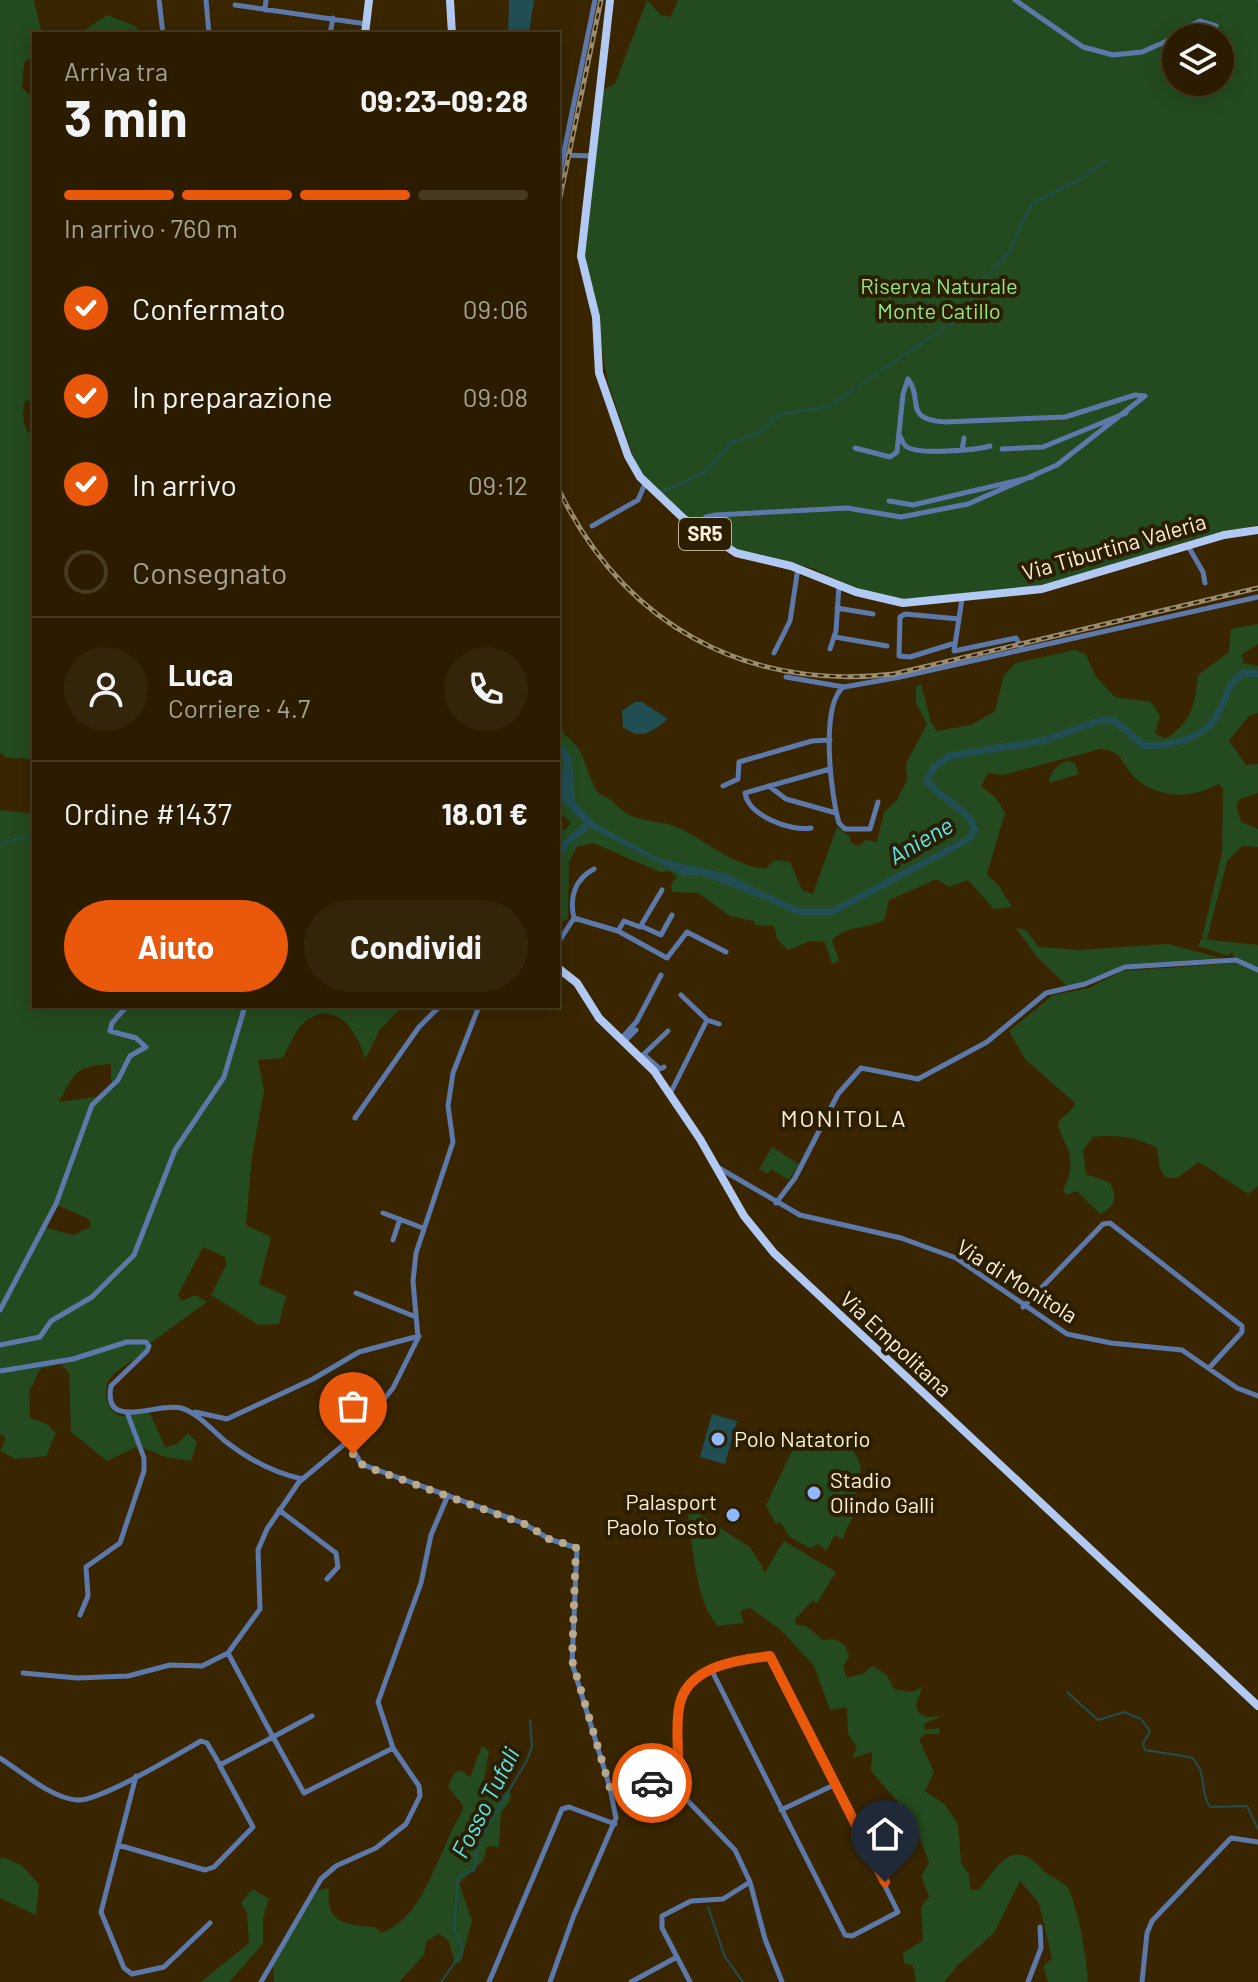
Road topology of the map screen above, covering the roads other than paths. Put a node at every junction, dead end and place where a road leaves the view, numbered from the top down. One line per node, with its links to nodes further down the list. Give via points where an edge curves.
1 (159, 0): 13 (street)
2 (206, 0): 14 (street)
3 (266, 0): 10 (street)
4 (369, 0): 12 (main road)
5 (450, 0): 17 (main road)
6 (595, 0): 19 (street)
7 (610, 0): 20 (main road, Via Tiburtina Valeria / SR5)
8 (1015, 0): 18 (street, via 1083,47 1113,55)
9 (235, 5): 10 (street)
10 (265, 10): 11 (street)
11 (333, 18): 12 (street); 15 (street)
12 (366, 24): 16 (main road)
13 (163, 32)
14 (207, 32)
15 (330, 32)
16 (365, 32)
17 (452, 32)
18 (1162, 43)
19 (563, 155): 20 (street); 21 (street)
20 (591, 156): 32 (main road, Via Tiburtina Valeria / SR5, via 581,250 596,315 598,367 630,459)
21 (560, 171)
22 (1127, 412): 23 (street, via 1144,395 1062,417 933,421 916,409 908,379); 29 (street, via 1043,447); 31 (street, via 1080,451)
23 (900, 435): 27 (street, via 897,452 890,457); 28 (street, via 908,448)
24 (964, 438): 30 (street)
25 (938, 439): 28 (street)
26 (990, 446): 30 (street)
27 (855, 448)
28 (936, 449): 30 (street)
29 (1002, 449)
30 (962, 450)
31 (1037, 477): 33 (street, via 913,505); 35 (street, via 974,503 909,516 862,508 799,509 712,515)
32 (645, 483): 34 (street, via 640,499); 35 (main road, Via Tiburtina Valeria / SR5)
33 (889, 501)
34 (592, 526)
35 (695, 528): 38 (main road, Via Tiburtina Valeria / SR5, via 736,553)
36 (1258, 530): 37 (main road, Via Tiburtina Valeria / SR5)
37 (1188, 546): 39 (street); 43 (main road, Via Tiburtina Valeria / SR5, via 1057,586)
38 (798, 568): 40 (main road, Via Tiburtina Valeria / SR5); 52 (street, via 790,621)
39 (1205, 583)
40 (839, 588): 41 (street); 43 (main road, Via Tiburtina Valeria / SR5, via 897,603); 44 (street)
41 (849, 595)
42 (1258, 597): 51 (street)
43 (962, 599): 46 (street)
44 (837, 608): 45 (street); 47 (street)
45 (873, 614)
46 (959, 619): 48 (street); 48 (street, via 900,617 899,656)
47 (835, 637): 49 (street); 50 (street)
48 (952, 644): 51 (street, via 957,651 1016,638)
49 (887, 646)
50 (830, 649)
51 (1022, 649): 54 (street)
52 (774, 653)
53 (786, 677): 54 (street)
54 (844, 687): 55 (street, via 835,702)
55 (830, 740): 56 (street); 57 (street, via 739,762 739,778)
56 (830, 769): 58 (street); 60 (street)
57 (723, 786)
58 (769, 786): 60 (street, via 786,799); 61 (street, via 746,791 751,808 783,823)
59 (878, 802): 60 (street, via 869,830 843,828)
60 (836, 813)
61 (811, 828)
62 (594, 869): 65 (street, via 574,891)
63 (662, 890): 66 (street)
64 (672, 915): 66 (street, via 662,935)
65 (574, 918): 67 (street); 68 (street)
66 (641, 926): 67 (street, via 624,921)
67 (618, 931): 69 (street, via 667,958 687,932)
68 (560, 940)
69 (726, 952)
70 (560, 970): 82 (main road, Via Empolitana)
71 (1258, 970): 88 (street, via 1236,960 1125,967 1046,993 987,1042 918,1079 861,1068 838,1094 795,1178)
72 (661, 975): 82 (street)
73 (681, 995): 78 (street)
74 (125, 1008): 95 (street, via 110,1031 138,1039 146,1047 129,1057 120,1077 93,1103 56,1204)
75 (244, 1008): 98 (street, via 224,1077 175,1150 133,1257 92,1297 50,1322 39,1338)
76 (438, 1008): 86 (street)
77 (478, 1008): 91 (street, via 452,1075 448,1106 453,1140)
78 (707, 1020): 79 (street); 85 (street)
79 (719, 1024)
80 (636, 1030): 82 (street)
81 (668, 1031): 83 (street)
82 (623, 1039): 83 (main road, Via Empolitana)
83 (642, 1056): 84 (street); 85 (main road, Via Empolitana)
84 (664, 1067)
85 (670, 1094): 87 (main road, Via Empolitana)
86 (355, 1118)
87 (715, 1165): 88 (street, Via di Monitola); 113 (main road, Via Empolitana, via 751,1225 787,1266)
88 (776, 1203): 94 (street, Via di Monitola, via 804,1216 888,1235 956,1258)
89 (383, 1213): 90 (street)
90 (400, 1219): 91 (street); 92 (street)
91 (423, 1228): 96 (street, via 414,1270)
92 (393, 1240)
93 (356, 1293): 96 (street)
94 (1023, 1307): 99 (street, Via di Monitola, via 1077,1337 1182,1350); 99 (street, via 1103,1224 1110,1223 1242,1326)
95 (0, 1310)
96 (416, 1317): 97 (street)
97 (419, 1336): 102 (street, via 359,1352 227,1419); 104 (street, via 401,1376)
98 (0, 1345)
99 (1209, 1368): 101 (street, Via di Monitola)
100 (0, 1371): 103 (street, via 147,1342 148,1350 110,1388 114,1406)
101 (1258, 1396)
102 (190, 1411): 103 (street, via 159,1406); 105 (street, via 249,1458)
103 (128, 1415): 109 (street, via 144,1469 120,1543 85,1569 88,1594)
104 (354, 1437): 105 (street); 106 (street, via 352,1450 360,1464)
105 (302, 1479): 107 (street)
106 (448, 1495): 116 (street, via 378,1700); 122 (street, via 576,1547 572,1660)
107 (279, 1510): 108 (street, via 336,1553 338,1568); 110 (street, via 258,1547 260,1609)
108 (327, 1579)
109 (80, 1615)
110 (228, 1653): 112 (street, via 202,1666 171,1665 126,1676); 115 (street)
111 (711, 1669): 119 (street, via 696,1677 681,1699 678,1759); 121 (street, via 772,1658); 123 (street)
112 (23, 1673)
113 (1258, 1706)
114 (312, 1716): 115 (street)
115 (273, 1737): 116 (street, via 305,1793); 118 (street)
116 (393, 1748): 131 (street, via 420,1789 411,1819 376,1848 323,1876)
117 (0, 1758): 120 (street, via 76,1800)
118 (220, 1765): 120 (street, via 203,1741); 126 (street, via 253,1828 215,1867 205,1870)
119 (662, 1774): 122 (street, via 633,1798); 127 (street, via 732,1847)
120 (136, 1776): 126 (street)
121 (836, 1784): 123 (street); 123 (street, via 898,1910 852,1936 844,1934)
122 (610, 1788): 124 (street)
123 (781, 1810)
124 (615, 1824): 132 (street, via 562,1809); 133 (street)
125 (1258, 1842): 138 (street, via 1231,1838 1150,1923)
126 (118, 1845): 128 (street, via 101,1915 128,1972 163,1968)
127 (750, 1882): 130 (street, via 726,1898 689,1902 662,1916); 136 (street)
128 (210, 1923)
129 (1040, 1927): 137 (street, via 1041,1948)
130 (677, 1957): 134 (street); 135 (street)
131 (261, 1982)
132 (489, 1982)
133 (550, 1982)
134 (631, 1982)
135 (690, 1982)
136 (782, 1982)
137 (1028, 1982)
138 (1142, 1982)

